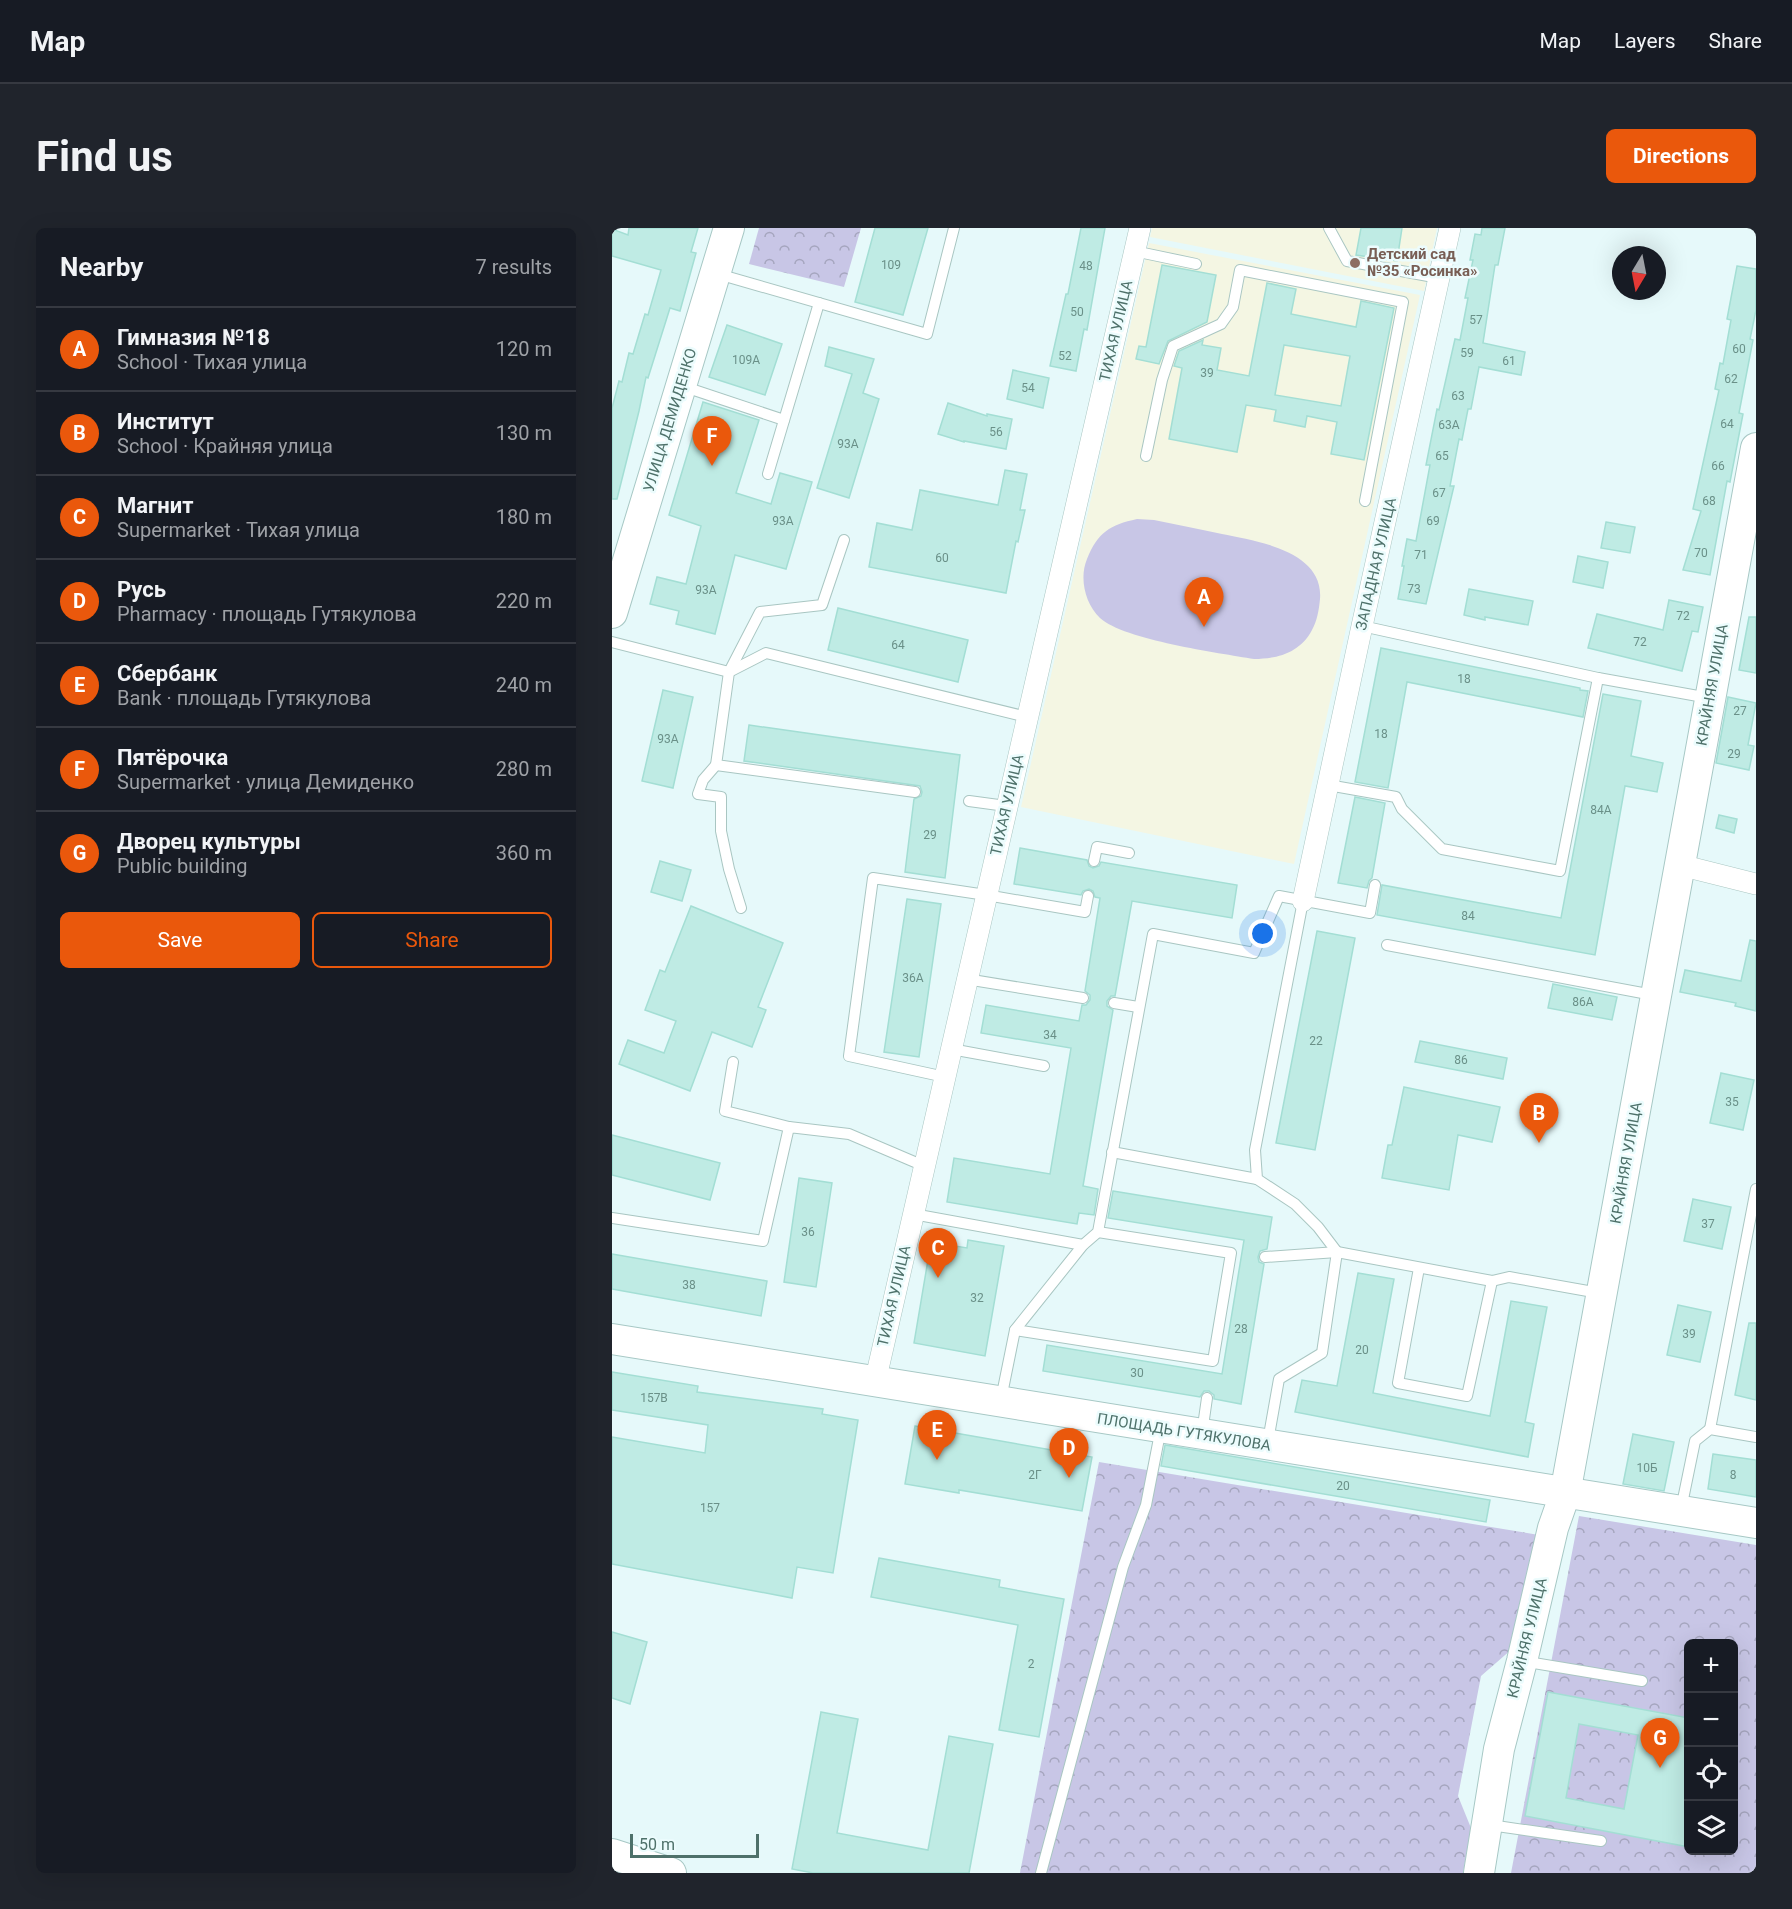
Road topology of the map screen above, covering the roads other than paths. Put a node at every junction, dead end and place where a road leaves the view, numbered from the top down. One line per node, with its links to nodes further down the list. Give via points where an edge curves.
1 (729, 228): 8 (street, УЛИЦА ДЕМИДЕНКО)
2 (954, 228): 10 (lane, via 927,334)
3 (1140, 228): 6 (street, ТИХАЯ УЛИЦА)
4 (1329, 228): 9 (lane, via 1347,261)
5 (1450, 228): 9 (street, ЗАПАДНАЯ УЛИЦА)
6 (1134, 251): 7 (lane); 24 (street, ТИХАЯ УЛИЦА)
7 (1196, 264)
8 (715, 273): 10 (lane); 11 (street, УЛИЦА ДЕМИДЕНКО)
9 (1439, 278): 19 (street, ЗАПАДНАЯ УЛИЦА)
10 (819, 303): 12 (lane)
11 (681, 386): 12 (lane); 18 (street, УЛИЦА ДЕМИДЕНКО)
12 (784, 420): 15 (lane)
13 (1756, 448): 23 (street, КРАЙНЯЯ УЛИЦА)
14 (1146, 456): 16 (lane, via 1173,346 1221,324 1233,307 1240,270 1404,302)
15 (768, 474)
16 (1365, 501)
17 (844, 540): 21 (lane, via 822,605 760,612)
18 (612, 613)
19 (1362, 626): 22 (lane); 26 (street, ЗАПАДНАЯ УЛИЦА)
20 (612, 642): 21 (lane)
21 (729, 672): 24 (lane, via 766,653); 25 (lane)
22 (1598, 678): 23 (lane); 26 (lane, via 1560,871 1442,849 1402,809 1396,797)
23 (1710, 698): 32 (street, КРАЙНЯЯ УЛИЦА)
24 (1027, 717): 29 (street, ТИХАЯ УЛИЦА)
25 (716, 765): 27 (lane); 38 (lane, via 703,780 698,794 720,797 721,831)
26 (1328, 785): 37 (street, ЗАПАДНАЯ УЛИЦА)
27 (915, 792)
28 (969, 801): 29 (lane)
29 (1006, 806): 35 (street, ТИХАЯ УЛИЦА)
30 (1129, 853): 31 (lane, via 1096,847)
31 (1094, 861)
32 (1680, 865): 33 (street); 41 (street, КРАЙНЯЯ УЛИЦА)
33 (1756, 884)
34 (1375, 885): 37 (lane, via 1370,914)
35 (986, 895): 36 (lane, via 1085,912); 40 (street, ТИХАЯ УЛИЦА); 48 (lane, via 873,878 849,1056)
36 (1088, 896)
37 (1303, 901): 44 (lane, via 1279,896 1254,953 1153,934); 52 (lane, via 1256,1150)
38 (741, 908)
39 (1387, 945): 41 (lane)
40 (966, 979): 42 (lane); 45 (street, ТИХАЯ УЛИЦА)
41 (1656, 996): 64 (street, КРАЙНЯЯ УЛИЦА)
42 (1083, 998)
43 (1114, 1003): 44 (lane)
44 (1138, 1007): 50 (lane)
45 (951, 1050): 47 (lane); 48 (street, ТИХАЯ УЛИЦА)
46 (733, 1062): 49 (lane, via 725,1111)
47 (1044, 1065)
48 (945, 1077): 51 (street, ТИХАЯ УЛИЦА)
49 (789, 1127): 51 (lane, via 849,1134); 55 (lane, via 763,1241)
50 (1112, 1152): 52 (lane); 56 (lane)
51 (924, 1166): 54 (street, ТИХАЯ УЛИЦА)
52 (1257, 1179): 59 (lane, via 1295,1204)
53 (1756, 1189): 58 (lane)
54 (913, 1214): 57 (lane); 67 (street, ТИХАЯ УЛИЦА)
55 (612, 1218)
56 (1098, 1232): 57 (lane); 65 (lane, via 1236,1254 1213,1367)
57 (1083, 1245): 65 (lane)
58 (1744, 1250): 60 (lane); 71 (lane)
59 (1337, 1252): 61 (lane); 62 (lane); 74 (lane, via 1322,1353 1279,1379)
60 (1756, 1252)
61 (1265, 1257)
62 (1419, 1268): 63 (lane); 63 (lane, via 1398,1383 1467,1396)
63 (1492, 1281): 64 (lane, via 1509,1277)
64 (1603, 1293): 75 (street, КРАЙНЯЯ УЛИЦА)
65 (1015, 1330): 69 (lane)
66 (612, 1339): 67 (street, ПЛОЩАДЬ ГУТЯКУЛОВА)
67 (875, 1382): 69 (street, ПЛОЩАДЬ ГУТЯКУЛОВА)
68 (1207, 1398): 72 (lane)
69 (1001, 1402): 70 (street, ПЛОЩАДЬ ГУТЯКУЛОВА)
70 (1161, 1428): 72 (street, ПЛОЩАДЬ ГУТЯКУЛОВА); 84 (lane, via 1146,1505 1123,1567)
71 (1710, 1429): 73 (lane); 76 (lane, via 1695,1441)
72 (1202, 1435): 74 (street, ПЛОЩАДЬ ГУТЯКУЛОВА)
73 (1756, 1437)
74 (1268, 1446): 75 (street, ПЛОЩАДЬ ГУТЯКУЛОВА)
75 (1565, 1494): 76 (street, ПЛОЩАДЬ ГУТЯКУЛОВА); 78 (street, КРАЙНЯЯ УЛИЦА, via 1553,1528)
76 (1680, 1512): 77 (street, ПЛОЩАДЬ ГУТЯКУЛОВА)
77 (1756, 1523)
78 (1522, 1661): 79 (lane); 80 (street, КРАЙНЯЯ УЛИЦА, via 1498,1749)
79 (1642, 1681)
80 (1486, 1824): 81 (lane); 85 (street, КРАЙНЯЯ УЛИЦА)
81 (1601, 1840)
82 (612, 1854): 83 (street)
83 (671, 1873)
84 (1041, 1873)
85 (1479, 1873)

